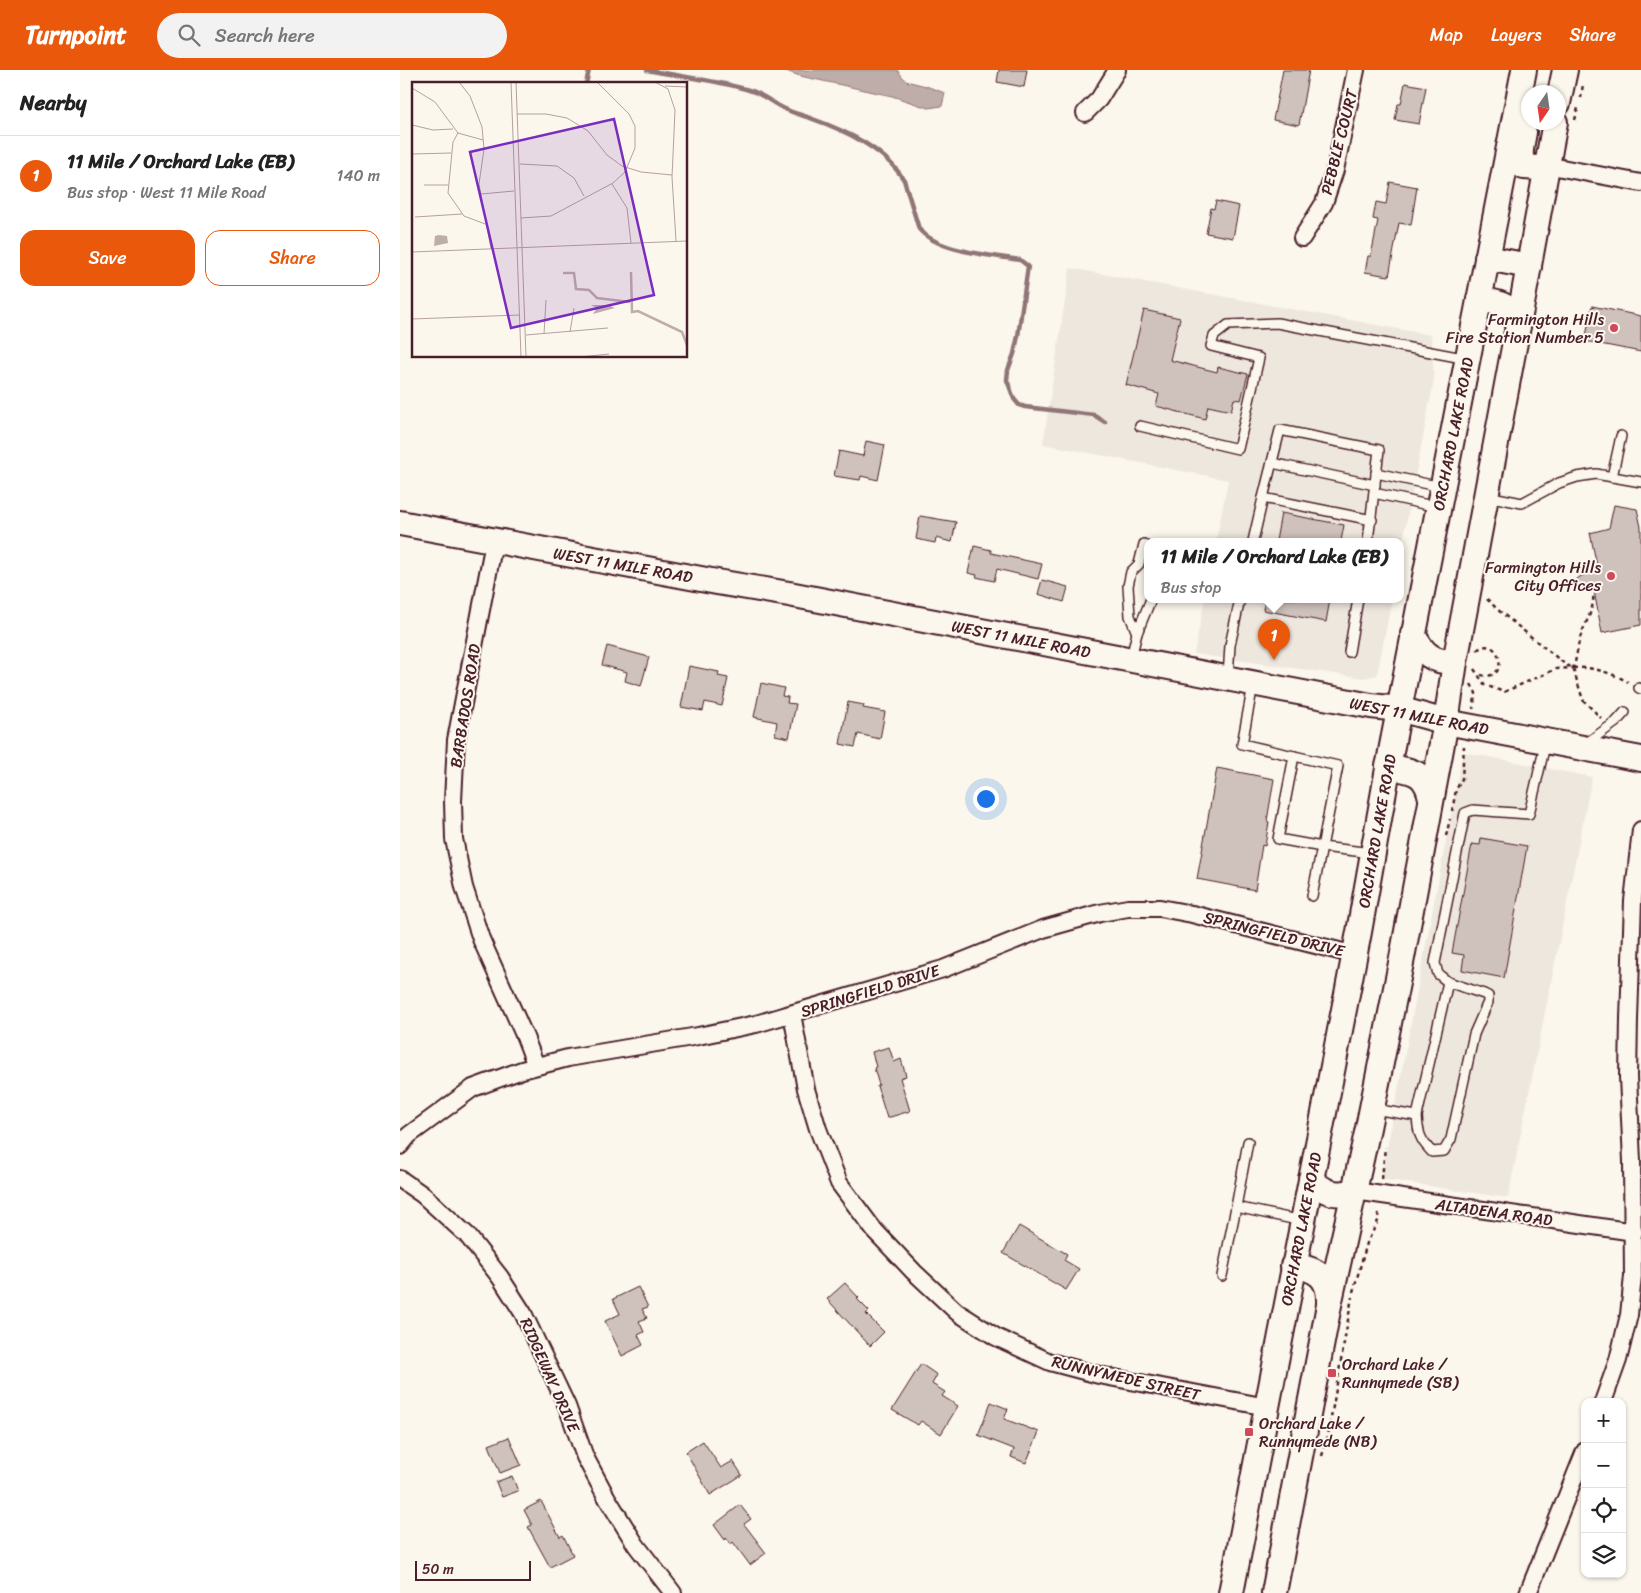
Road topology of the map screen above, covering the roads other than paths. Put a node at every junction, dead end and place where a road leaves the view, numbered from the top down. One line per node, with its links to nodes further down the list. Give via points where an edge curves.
1 (1117, 70): 8 (street, via 1100,98)
2 (1356, 70): 13 (street, PEBBLE COURT, via 1335,170 1324,203)
3 (1524, 70): 14 (main road, ORCHARD LAKE ROAD)
4 (1537, 70): 6 (main road)
5 (1565, 70): 7 (main road)
6 (1534, 85)
7 (1562, 85)
8 (1085, 113)
9 (1524, 130): 11 (main road, via 1520,154 1524,167 1530,169)
10 (1553, 130): 11 (main road)
11 (1546, 165): 12 (street); 15 (main road)
12 (1641, 183)
13 (1302, 238)
14 (1487, 258): 15 (main road); 16 (main road, ORCHARD LAKE ROAD)
15 (1529, 266): 17 (main road)
16 (1479, 299): 17 (main road, via 1505,306); 18 (main road, ORCHARD LAKE ROAD)
17 (1518, 326): 26 (main road)
18 (1468, 359): 19 (lane, via 1277,323 1228,324 1214,336 1211,346 1259,358 1238,449); 27 (main road, ORCHARD LAKE ROAD)
19 (1140, 426)
20 (1621, 436): 23 (lane)
21 (1272, 463): 22 (lane, via 1280,430 1379,450); 25 (lane); 28 (lane)
22 (1376, 473): 25 (lane); 27 (lane)
23 (1612, 477): 24 (lane); 26 (lane, via 1596,474 1576,477 1522,503)
24 (1641, 482)
25 (1374, 489): 27 (lane); 29 (lane)
26 (1485, 496): 42 (main road)
27 (1440, 497): 40 (main road, ORCHARD LAKE ROAD)
28 (1263, 498): 29 (lane); 31 (lane)
29 (1372, 520): 32 (lane)
30 (400, 523): 33 (main road, WEST 11 MILE ROAD)
31 (1254, 538)
32 (1369, 538)
33 (494, 542): 43 (main road, WEST 11 MILE ROAD, via 789,594); 63 (street, BARBADOS ROAD, via 456,740 454,839 464,886 481,939)
34 (1144, 544): 35 (lane)
35 (1143, 565): 39 (lane, via 1131,572 1128,586 1130,616)
36 (1148, 603): 39 (lane)
37 (1239, 603): 44 (lane, via 1230,645)
38 (1357, 603): 41 (lane)
39 (1137, 633): 43 (lane)
40 (1414, 634): 42 (main road, via 1420,648 1430,657 1443,662); 46 (main road, ORCHARD LAKE ROAD)
41 (1349, 652)
42 (1466, 659): 48 (main road)
43 (1131, 660): 44 (main road, WEST 11 MILE ROAD)
44 (1228, 678): 45 (main road, WEST 11 MILE ROAD)
45 (1253, 683): 46 (main road, WEST 11 MILE ROAD); 51 (lane, via 1242,744)
46 (1399, 710): 48 (main road, WEST 11 MILE ROAD); 53 (main road, ORCHARD LAKE ROAD)
47 (1625, 712): 50 (lane)
48 (1446, 722): 49 (main road, WEST 11 MILE ROAD); 54 (main road)
49 (1546, 741): 50 (main road, WEST 11 MILE ROAD); 61 (lane, via 1529,814 1473,810 1465,813 1435,963 1438,974)
50 (1581, 748): 52 (main road, WEST 11 MILE ROAD)
51 (1294, 756): 56 (lane, via 1338,766); 56 (lane, via 1278,839)
52 (1641, 759)
53 (1388, 766): 54 (main road, via 1424,778); 57 (main road, ORCHARD LAKE ROAD)
54 (1431, 798): 64 (main road)
55 (1641, 830): 60 (street, via 1633,901)
56 (1322, 848): 57 (lane); 58 (lane)
57 (1372, 853): 59 (main road, ORCHARD LAKE ROAD)
58 (1312, 896)
59 (1355, 955): 62 (street, SPRINGFIELD DRIVE, via 1192,914 1160,908 1128,908 1043,929 943,969); 68 (main road, ORCHARD LAKE ROAD)
60 (1636, 965): 73 (street, via 1629,1019 1628,1077)
61 (1448, 982): 65 (lane); 65 (lane, via 1484,994 1488,996 1488,1002 1474,1034 1451,1138 1444,1151 1432,1152 1423,1142)
62 (792, 1014): 63 (street, SPRINGFIELD DRIVE, via 746,1026); 78 (street, RUNNYMEDE STREET, via 806,1089 839,1182 874,1230 957,1312 996,1337 1050,1362)
63 (536, 1066): 67 (street, SPRINGFIELD DRIVE, via 473,1088 416,1130)
64 (1372, 1109): 65 (lane); 70 (main road)
65 (1417, 1116)
66 (1248, 1142): 71 (lane)
67 (400, 1146)
68 (1311, 1179): 70 (main road, via 1332,1194); 72 (main road, ORCHARD LAKE ROAD)
69 (400, 1180): 80 (street, RIDGEWAY DRIVE, via 423,1195 467,1235 505,1284 523,1313 606,1498 636,1545)
70 (1355, 1191): 73 (street, ALTADENA ROAD); 76 (main road)
71 (1236, 1207): 72 (lane); 75 (lane)
72 (1303, 1221): 74 (main road, ORCHARD LAKE ROAD)
73 (1634, 1232): 77 (street, via 1634,1276 1629,1314)
74 (1294, 1266): 76 (main road, via 1317,1272 1330,1292); 78 (main road, ORCHARD LAKE ROAD)
75 (1222, 1276)
76 (1329, 1305): 82 (main road)
77 (1605, 1398)
78 (1267, 1406): 81 (main road, ORCHARD LAKE ROAD)
79 (1581, 1461): 83 (street)
80 (673, 1593)
81 (1231, 1593)
82 (1274, 1593)
83 (1528, 1593)

